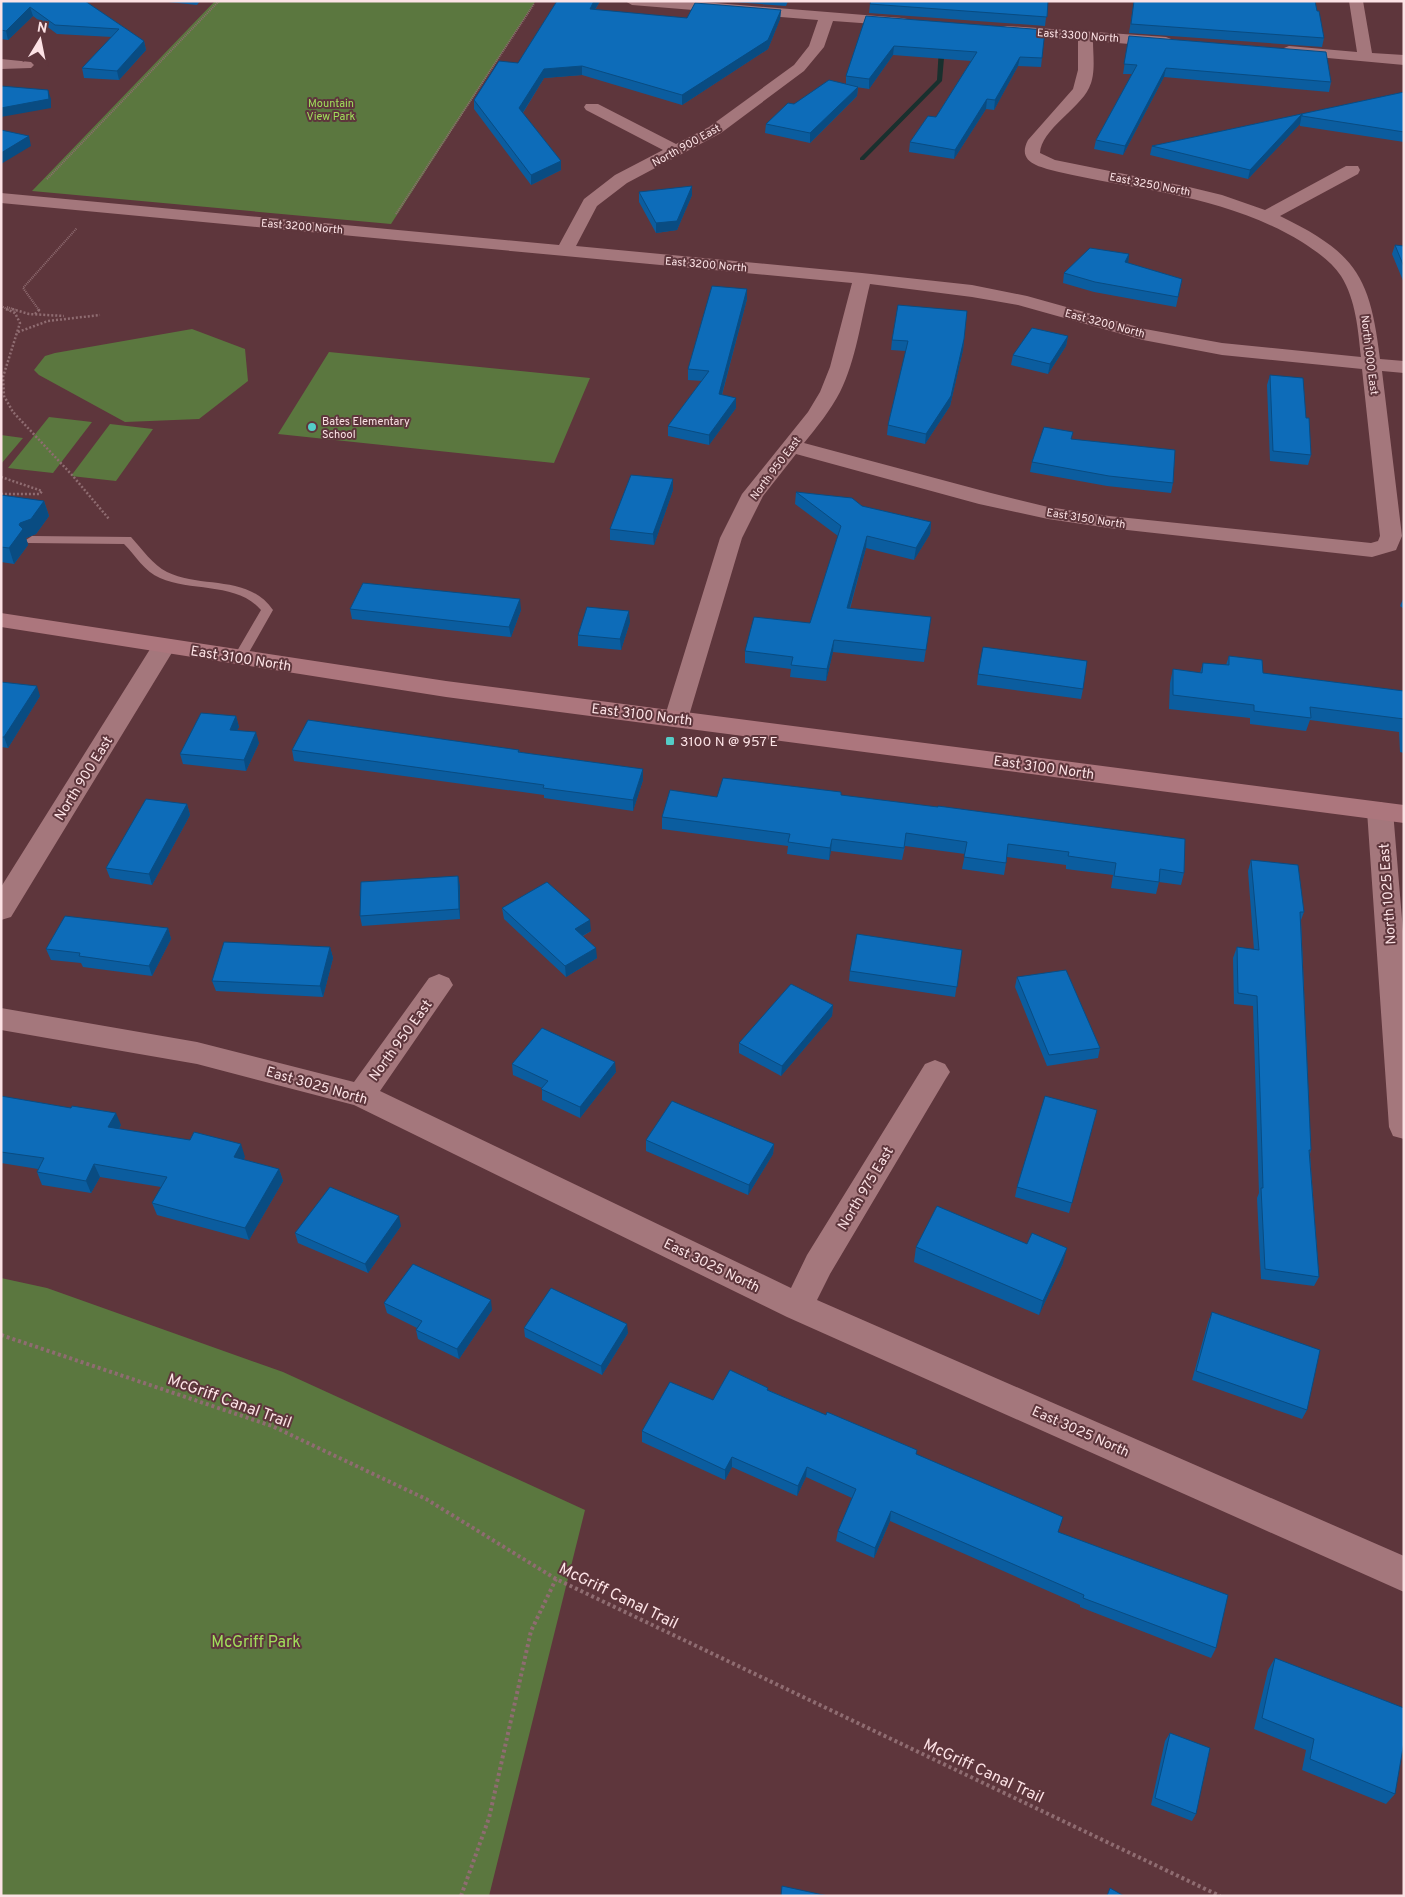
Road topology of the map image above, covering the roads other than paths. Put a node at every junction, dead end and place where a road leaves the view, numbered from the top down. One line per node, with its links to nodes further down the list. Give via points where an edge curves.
1 (1356, 1): 9 (street)
2 (642, 2): 3 (street)
3 (827, 16): 4 (street); 14 (street, North 900 East, via 816,47 799,68 715,130)
4 (913, 23)
5 (990, 29): 6 (street, East 3300 North)
6 (1086, 36): 7 (street, East 3300 North); 17 (street, East 3250 North, via 1086,72 1081,88 1065,110 1037,137 1032,155 1068,168 1197,194)
7 (1182, 43)
8 (1279, 50): 9 (street)
9 (1365, 57): 10 (street)
10 (1404, 60)
11 (1, 64): 12 (street)
12 (26, 65)
13 (592, 107): 14 (street)
14 (677, 151): 18 (street, North 900 East, via 621,178 590,203)
15 (1352, 170): 17 (street)
16 (1, 198): 18 (street, East 3200 North)
17 (1267, 216): 20 (street, North 1000 East, via 1309,238 1346,270 1363,304)
18 (565, 251): 19 (street, East 3200 North)
19 (862, 278): 20 (street, East 3200 North, via 1020,300 1143,334 1222,349); 22 (street, North 950 East, via 840,367 830,392)
20 (1371, 364): 21 (street, East 3200 North); 24 (street, North 1000 East, via 1391,536)
21 (1404, 367)
22 (791, 446): 24 (street, East 3150 North, via 987,499 1059,514 1372,550); 28 (street, North 950 East, via 753,494 731,538)
23 (32, 540): 27 (lane, via 127,540 161,575 247,592 262,601 267,610)
24 (1388, 546)
25 (1, 620): 26 (main road, East 3100 North)
26 (164, 646): 27 (main road, East 3100 North); 30 (street, North 900 East)
27 (238, 658): 28 (main road, East 3100 North, via 446,690)
28 (676, 719): 29 (main road, East 3100 North)
29 (1392, 813): 35 (street, North 1025 East)
30 (1, 910)
31 (439, 985): 34 (street, North 950 East)
32 (1, 1019): 34 (street, East 3025 North, via 197,1053)
33 (935, 1072): 36 (street, North 975 East, via 818,1265)
34 (361, 1095): 36 (street, East 3025 North)
35 (1404, 1127)
36 (798, 1307): 37 (street, East 3025 North)
37 (1404, 1574)

